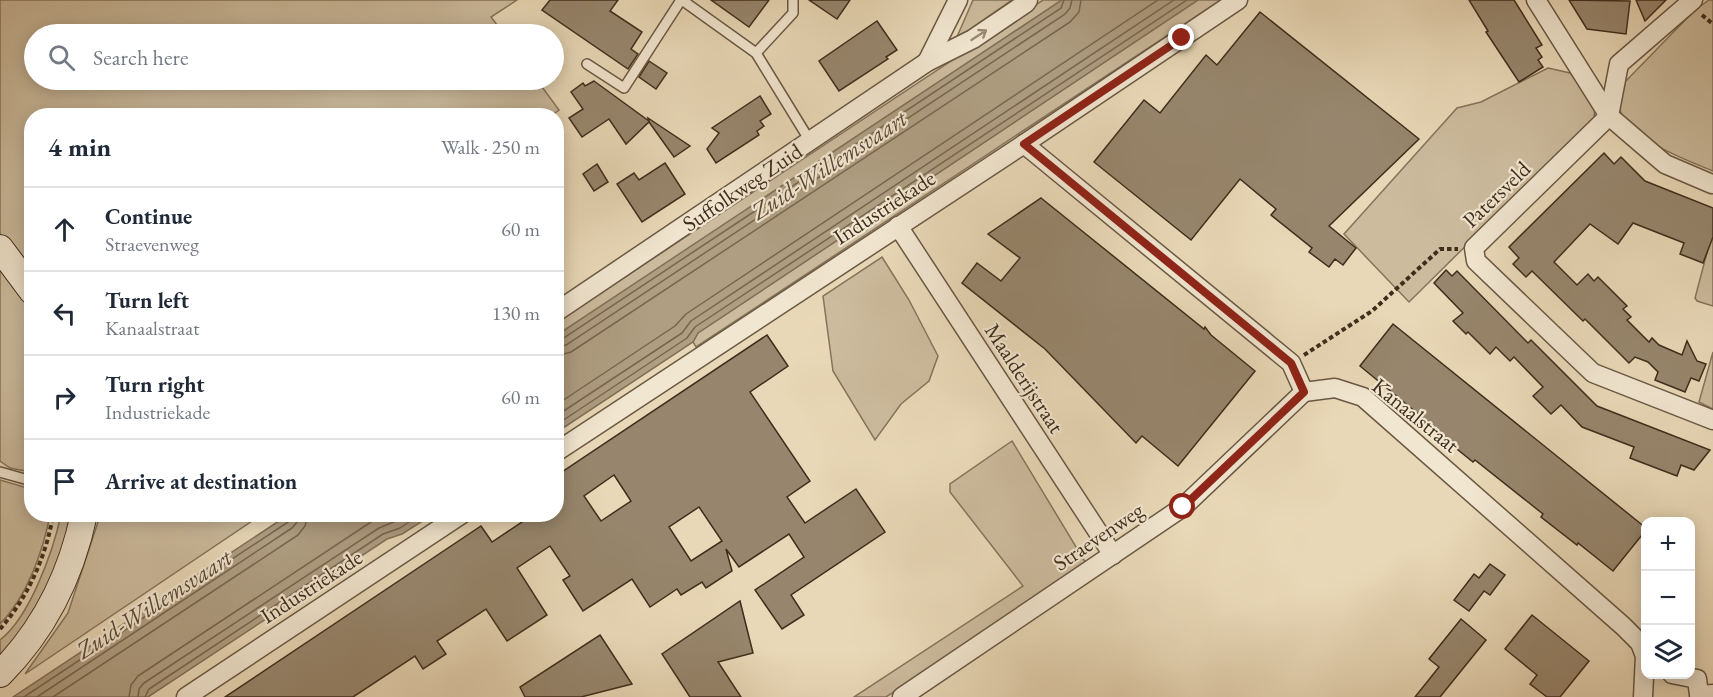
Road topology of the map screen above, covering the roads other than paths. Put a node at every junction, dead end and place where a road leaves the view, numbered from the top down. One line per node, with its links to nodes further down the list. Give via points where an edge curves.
1 (681, 0): 8 (lane); 10 (lane, via 624,88)
2 (793, 0): 8 (lane, via 793,13)
3 (1028, 0): 9 (street, Suffolkweg Zuid, one-way to 3, via 973,39)
4 (1238, 0): 13 (street, Industriekade)
5 (1536, 0): 11 (street)
6 (1693, 0): 11 (street, via 1619,64)
7 (954, 2): 9 (street, Suffolkweg Zuid)
8 (756, 53): 12 (lane)
9 (927, 62): 12 (street, Suffolkweg Zuid)
10 (586, 64)
11 (1610, 116): 14 (street, via 1665,165); 20 (street, Patersveld, via 1474,248 1476,261 1593,373)
12 (810, 141): 18 (street, Suffolkweg Zuid)
13 (1024, 144): 15 (street, Industriekade); 19 (street, via 1291,363)
14 (1712, 184)
15 (898, 226): 21 (street, Industriekade); 26 (street, Maalderijstraat)
16 (0, 248): 17 (main road)
17 (24, 280)
18 (564, 307)
19 (1304, 392): 26 (street, Straevenweg, via 1183,507); 27 (street, Kanaalstraat, via 1335,388 1363,397)
20 (1713, 420)
21 (564, 447)
22 (0, 472): 23 (lane)
23 (24, 478)
24 (82, 522): 28 (main road, via 65,579 49,611)
25 (450, 522): 32 (street, Industriekade)
26 (1113, 555): 33 (street, Straevenweg)
27 (1641, 646)
28 (0, 674)
29 (1644, 679): 34 (street, Kanaalstraat)
30 (1695, 679): 31 (street, via 1699,695)
31 (1713, 694)
32 (186, 697)
33 (902, 697)
34 (1643, 697)

